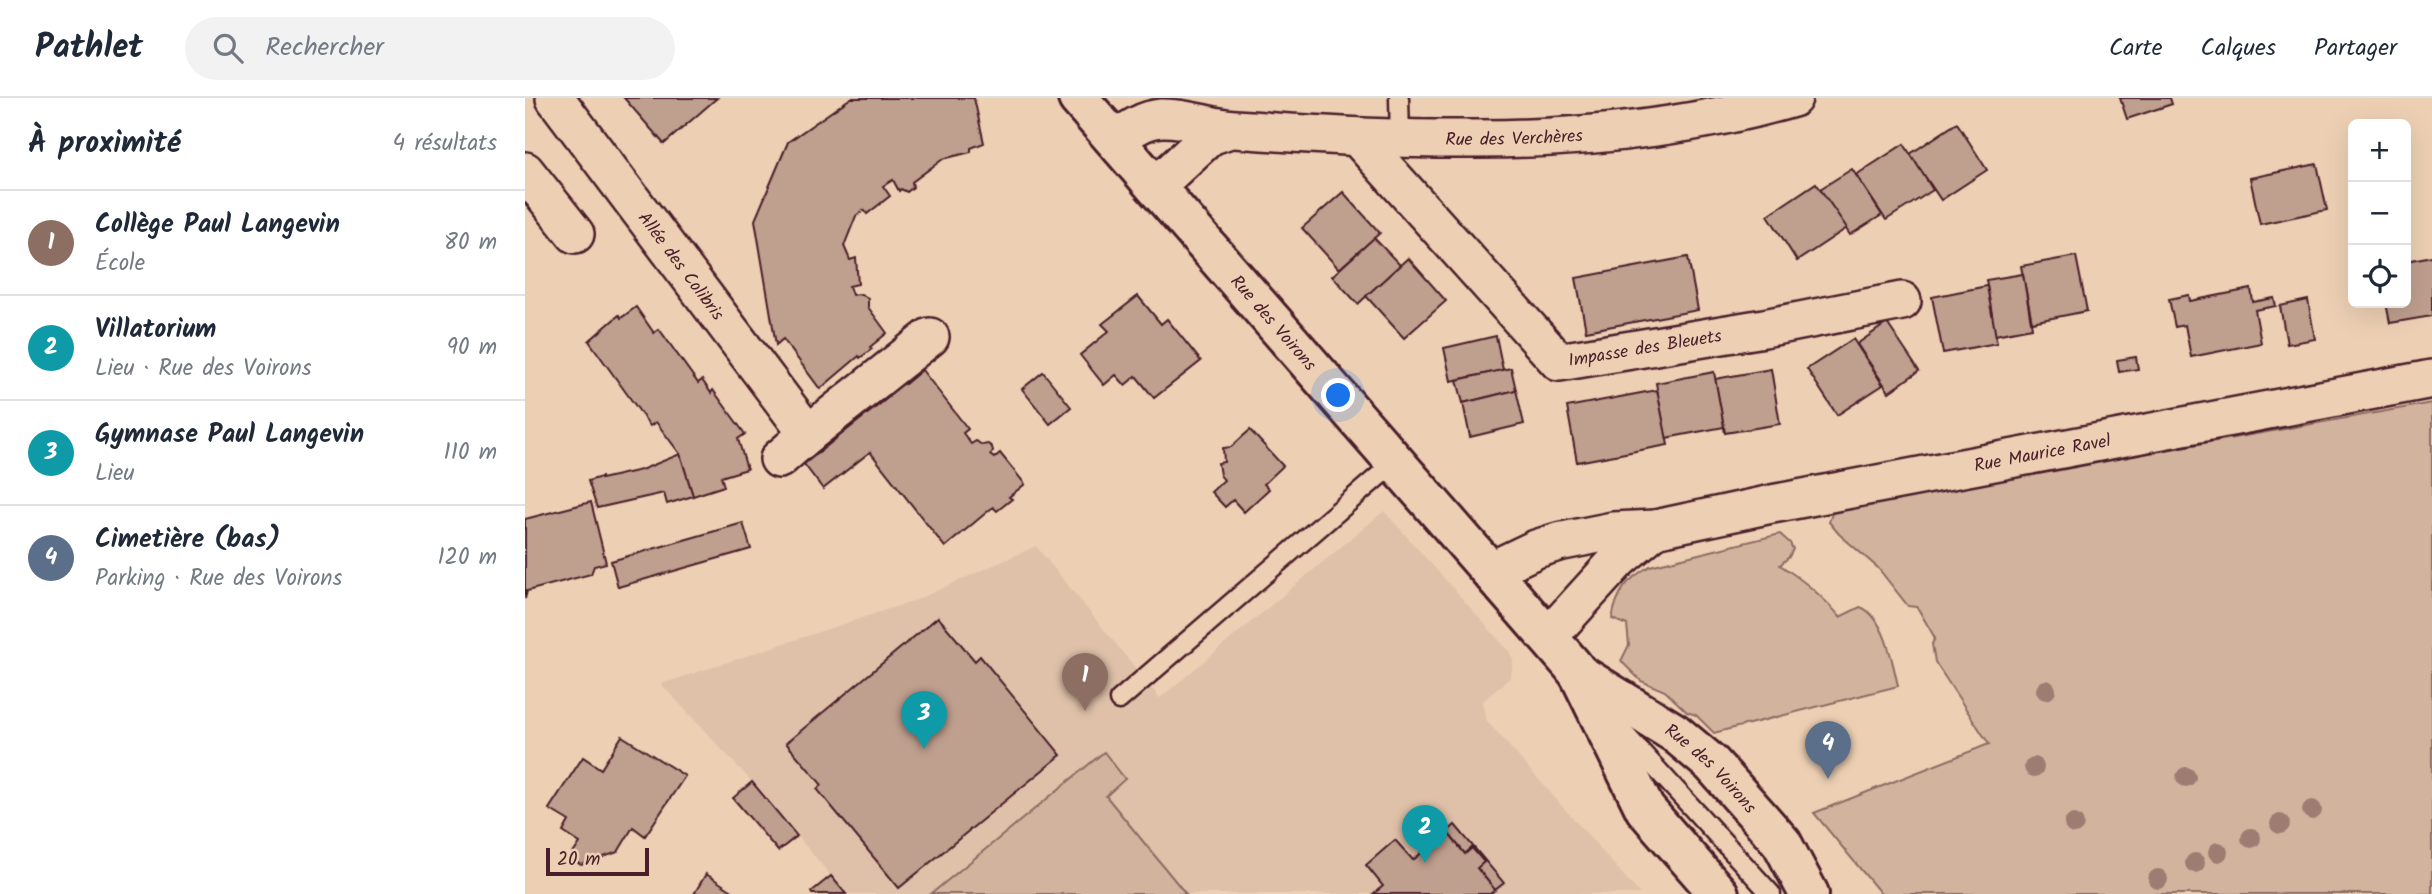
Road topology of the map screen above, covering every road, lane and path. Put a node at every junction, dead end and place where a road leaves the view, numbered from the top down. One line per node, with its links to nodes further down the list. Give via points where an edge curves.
1 (555, 98): 15 (street, Allée des Colibris)
2 (1078, 98): 8 (street, Rue des Voirons)
3 (1399, 98): 7 (lane)
4 (1793, 98): 7 (street, Rue des Verchères, via 1717,116 1609,132 1541,138)
5 (1230, 129): 6 (street, Rue des Verchères); 8 (street, Rue des Verchères, via 1160,118); 10 (street, via 1210,136)
6 (1358, 138): 7 (street, Rue des Verchères); 12 (street, Impasse des Bleuets, via 1559,362)
7 (1400, 138)
8 (1115, 139): 10 (street, Rue des Voirons)
9 (525, 171): 11 (street)
10 (1155, 187): 17 (street, Rue des Voirons)
11 (575, 234)
12 (1902, 301)
13 (930, 337): 15 (street)
14 (2432, 379): 18 (street, Rue Maurice Ravel)
15 (808, 434): 16 (street)
16 (779, 459)
17 (1395, 462): 19 (street, Rue des Voirons); 22 (lane)
18 (1655, 529): 19 (street, Rue Maurice Ravel, via 1613,531 1558,542); 20 (street, Rue Maurice Ravel, via 1619,559)
19 (1490, 571): 20 (street, Rue des Voirons)
20 (1548, 637): 21 (street, Rue des Voirons)
21 (1579, 674): 23 (street, Rue des Voirons, via 1645,809); 24 (lane, via 1623,732); 25 (street, Rue des Voirons, via 1675,733 1712,764 1782,843)
22 (1119, 700)
23 (1719, 894)
24 (1771, 894)
25 (1809, 894)

